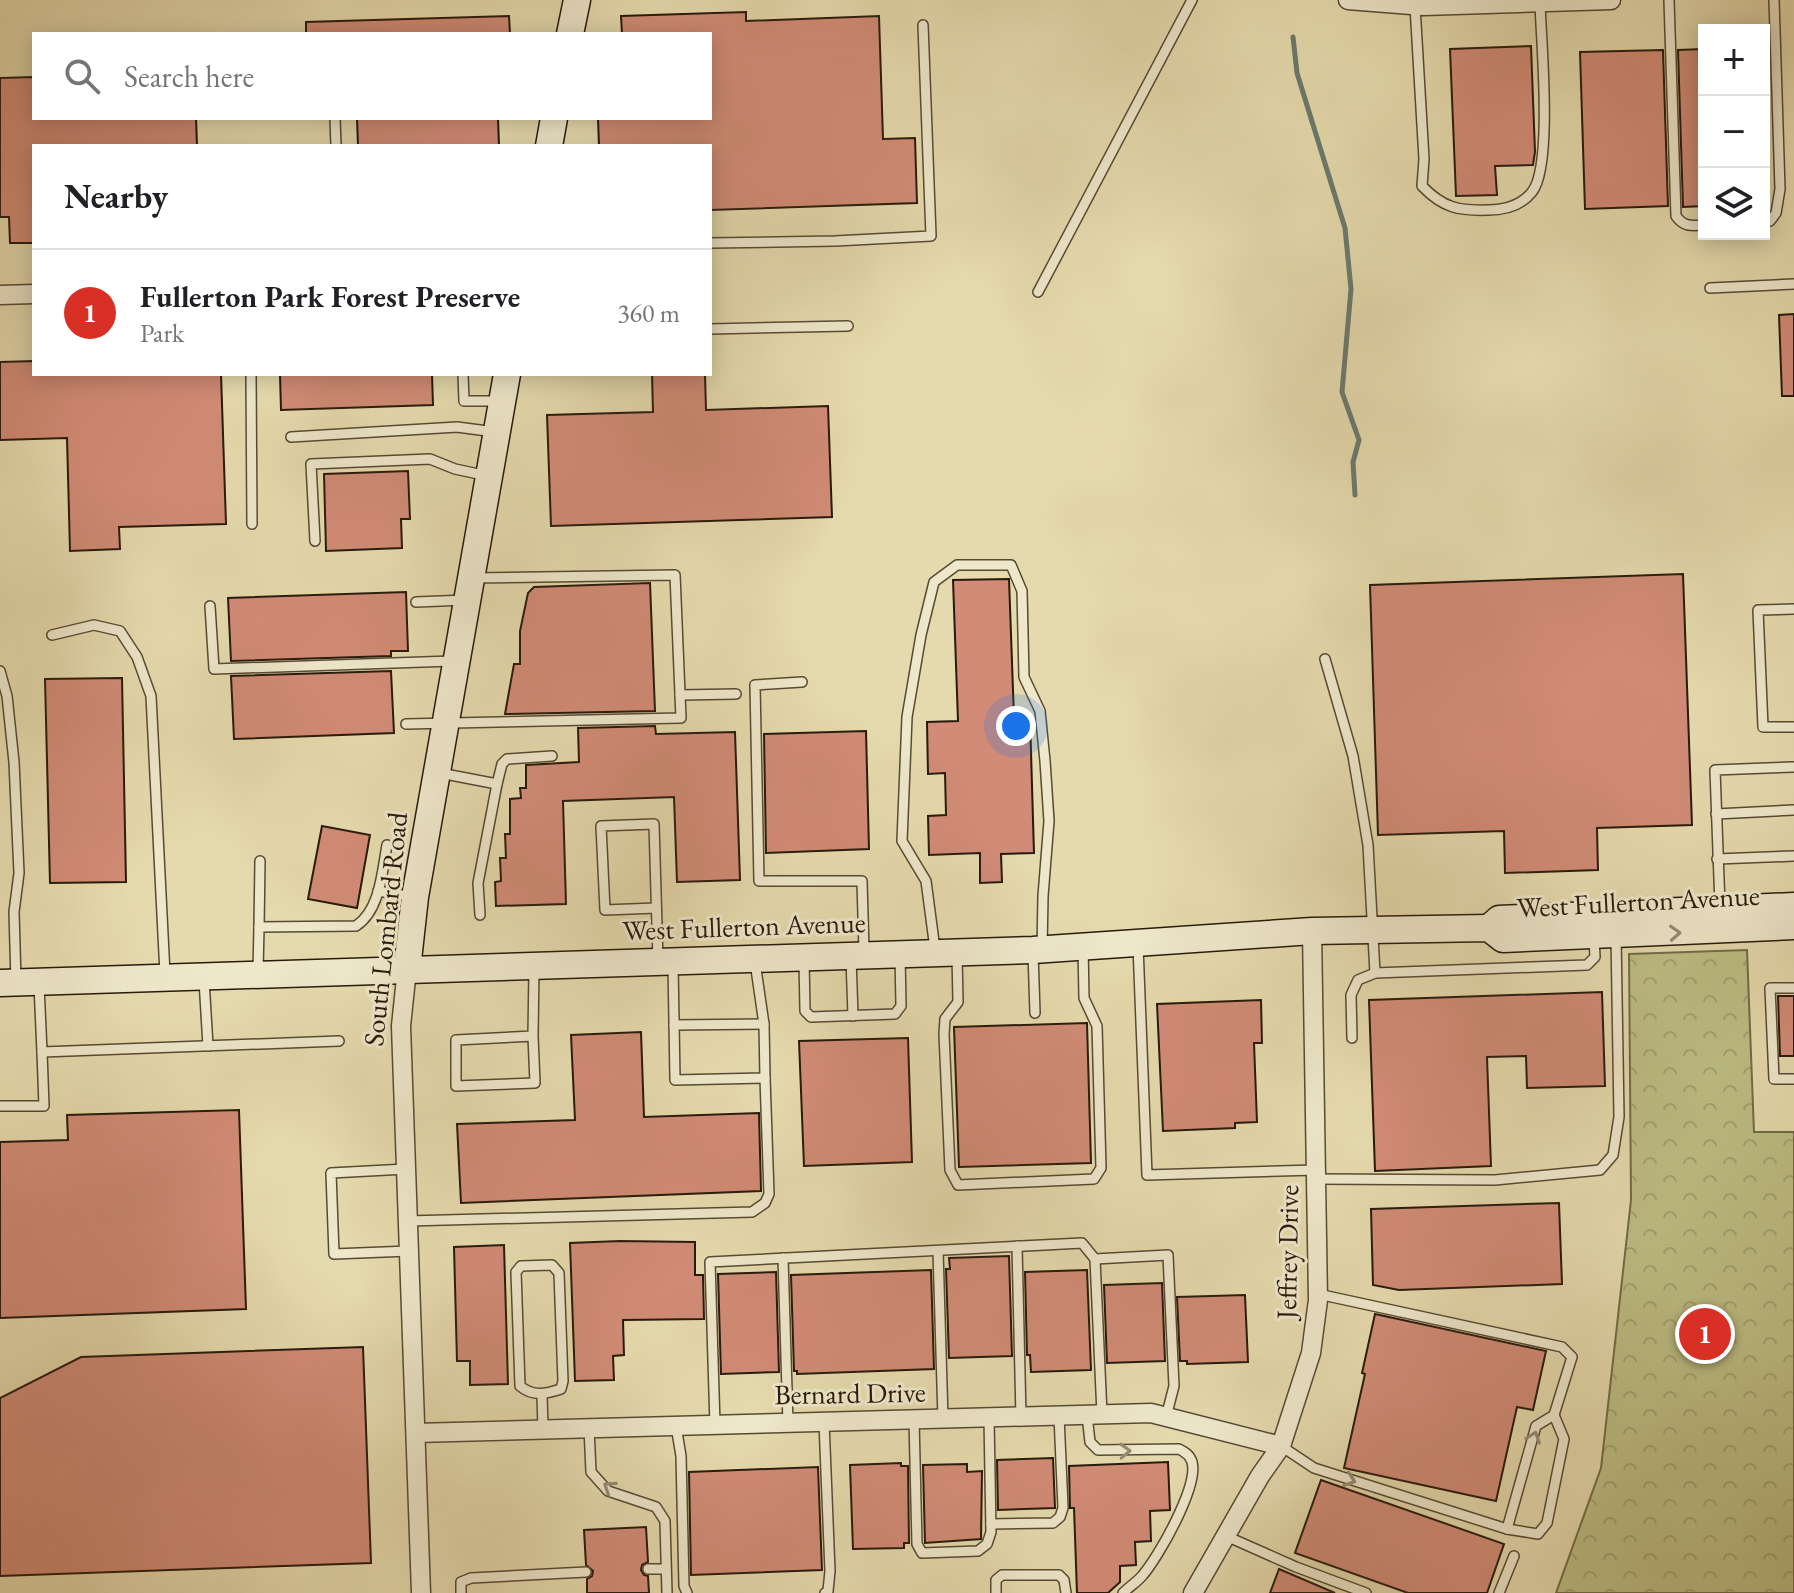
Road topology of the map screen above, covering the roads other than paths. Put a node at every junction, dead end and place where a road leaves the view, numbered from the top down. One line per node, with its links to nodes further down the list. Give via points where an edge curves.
1 (577, 0): 12 (street)
2 (1192, 0): 22 (lane)
3 (1348, 0): 10 (street)
4 (1611, 0): 7 (street)
5 (1669, 0): 18 (lane, via 1676,216 1682,224)
6 (1774, 0): 17 (lane, via 1780,189)
7 (1582, 1): 9 (street)
8 (1467, 2): 9 (street); 10 (street)
9 (1546, 2): 10 (lane, via 1540,173 1534,190 1519,205 1490,210 1453,209 1422,186)
10 (1415, 6)
11 (923, 25): 19 (lane, via 931,236)
12 (570, 32)
13 (335, 120): 15 (lane)
14 (554, 120): 16 (street)
15 (336, 144)
16 (549, 144)
17 (1770, 221)
18 (1698, 225)
19 (712, 243)
20 (1794, 284): 21 (lane)
21 (1710, 288)
22 (1038, 292)
23 (32, 294): 24 (street)
24 (0, 295)
25 (848, 326): 26 (lane)
26 (712, 329)
27 (251, 376): 34 (lane)
28 (463, 376): 30 (lane, via 464,401)
29 (507, 376): 30 (street, South Lombard Road)
30 (502, 401): 31 (street, South Lombard Road)
31 (496, 432): 32 (lane, via 457,427); 33 (street, South Lombard Road)
32 (291, 437)
33 (488, 476): 35 (lane, via 430,459 311,464); 36 (street, South Lombard Road)
34 (252, 524)
35 (315, 541)
36 (468, 589): 37 (lane); 42 (street, South Lombard Road); 46 (lane, via 675,575)
37 (416, 602)
38 (210, 606): 42 (lane, via 214,669)
39 (1794, 609): 49 (lane, via 1758,610 1763,727)
40 (52, 635): 88 (lane, via 94,625 120,631 137,657 151,696)
41 (1325, 659): 69 (lane, via 1359,785 1368,845)
42 (455, 661): 47 (street, South Lombard Road)
43 (0, 671): 89 (lane, via 16,793)
44 (802, 682): 78 (lane, via 755,685 759,881 862,881)
45 (736, 694): 46 (lane)
46 (680, 695): 47 (lane, via 681,718)
47 (445, 723): 48 (lane); 52 (street, South Lombard Road)
48 (406, 724)
49 (1794, 727)
50 (552, 756): 53 (lane, via 507,759)
51 (1794, 767): 55 (lane, via 1715,770)
52 (436, 773): 53 (lane); 61 (street, South Lombard Road)
53 (497, 784): 65 (lane, via 478,883)
54 (1794, 810): 55 (lane)
55 (1716, 814): 58 (lane)
56 (387, 845): 60 (lane)
57 (1794, 856): 58 (lane)
58 (1717, 859): 64 (lane)
59 (260, 861): 67 (lane)
60 (378, 891): 61 (lane); 67 (lane, via 368,918 356,926)
61 (415, 897): 84 (street, South Lombard Road)
62 (1794, 906): 64 (street, West Fullerton Avenue)
63 (656, 908): 63 (lane, via 654,824 601,826 605,910); 81 (lane)
64 (1720, 909): 68 (street, West Fullerton Avenue, via 1499,919)
65 (480, 915)
66 (1794, 926): 71 (street, West Fullerton Avenue, one-way to 66)
67 (259, 927): 86 (lane)
68 (1489, 928): 69 (street, West Fullerton Avenue); 72 (street, West Fullerton Avenue, via 1503,939)
69 (1371, 930): 70 (street, West Fullerton Avenue); 85 (lane)
70 (1312, 931): 73 (street, West Fullerton Avenue); 104 (street, Jeffrey Drive)
71 (1605, 936): 72 (street, West Fullerton Avenue); 83 (lane, via 1587,965); 104 (lane, via 1619,1117 1613,1155 1600,1170 1495,1180)
72 (1527, 939): 83 (lane)
73 (1138, 943): 74 (street, West Fullerton Avenue); 104 (lane, via 1147,1175)
74 (1083, 946): 75 (street, West Fullerton Avenue); 76 (lane, via 1084,998 1097,1026 1101,1168 1094,1179 958,1185 950,1170 944,1034 945,1019 958,1002)
75 (1037, 949): 76 (street, West Fullerton Avenue); 76 (lane, via 1048,806 1040,711 1024,677 1022,591 1011,565 957,565 934,582 921,635 907,717 902,841 926,881); 91 (lane)
76 (946, 952): 77 (street, West Fullerton Avenue)
77 (900, 954): 78 (street, West Fullerton Avenue); 92 (lane, via 901,1006 895,1014)
78 (857, 955): 79 (street, West Fullerton Avenue); 92 (lane)
79 (804, 956): 80 (street, West Fullerton Avenue); 92 (lane, via 805,1011 811,1017)
80 (755, 958): 81 (street, West Fullerton Avenue); 93 (lane)
81 (665, 961): 82 (street, West Fullerton Avenue); 94 (lane)
82 (534, 965): 84 (street, West Fullerton Avenue); 95 (lane)
83 (1528, 967): 85 (lane)
84 (407, 969): 86 (street, West Fullerton Avenue); 103 (street, South Lombard Road, via 401,1026)
85 (1375, 973): 96 (lane, via 1358,980 1351,995)
86 (258, 974): 87 (street, West Fullerton Avenue)
87 (204, 976): 88 (street, West Fullerton Avenue); 98 (lane)
88 (165, 977): 89 (street, West Fullerton Avenue)
89 (18, 982): 99 (lane)
90 (1794, 988): 101 (lane, via 1770,988 1774,1079)
91 (1035, 1013)
92 (853, 1016)
93 (764, 1024): 94 (lane); 100 (lane)
94 (674, 1025): 100 (lane, via 675,1080)
95 (533, 1036): 95 (lane, via 535,1083 456,1086 456,1040)
96 (1352, 1038)
97 (339, 1041): 98 (lane)
98 (208, 1046): 99 (lane)
99 (42, 1052): 102 (lane, via 44,1106)
100 (765, 1078): 105 (lane, via 769,1194 752,1212)
101 (1794, 1079)
102 (0, 1106)
103 (406, 1169): 105 (street, South Lombard Road); 107 (lane, via 331,1173 334,1254)
104 (1316, 1174): 111 (street, Jeffrey Drive)
105 (408, 1221): 107 (street, South Lombard Road)
106 (1017, 1246): 108 (lane); 110 (lane, via 1082,1243); 116 (lane)
107 (409, 1251): 127 (street, South Lombard Road)
108 (938, 1251): 109 (lane); 119 (lane)
109 (783, 1258): 122 (lane); 123 (lane, via 710,1262)
110 (1095, 1259): 113 (lane); 117 (lane, via 1168,1255 1174,1386)
111 (1318, 1294): 114 (lane, via 1562,1347 1572,1357); 128 (street, Jeffrey Drive, via 1311,1353)
112 (542, 1395): 112 (lane, via 561,1389 563,1381 559,1273 552,1265 521,1266 516,1272 520,1386); 126 (lane)
113 (1094, 1415): 115 (street, Bernard Drive); 117 (street, Bernard Drive); 143 (lane, one-way to 143, via 1090,1442 1098,1450 1171,1448 1189,1455 1193,1464 1192,1483 1162,1545 1143,1575)
114 (1554, 1415): 130 (lane, one-way to 114, via 1536,1426); 130 (lane, via 1564,1439 1547,1523 1538,1534)
115 (1059, 1416): 116 (street, Bernard Drive); 129 (lane, via 1060,1517 1053,1523)
116 (1021, 1417): 118 (street, Bernard Drive)
117 (1166, 1417): 128 (street, Bernard Drive)
118 (989, 1418): 119 (street, Bernard Drive); 129 (lane)
119 (943, 1419): 120 (street, Bernard Drive)
120 (914, 1420): 121 (street, Bernard Drive); 129 (lane, via 917,1544 922,1553 978,1551 987,1544)
121 (824, 1422): 122 (street, Bernard Drive); 140 (lane, via 830,1571)
122 (788, 1423): 123 (street, Bernard Drive)
123 (715, 1425): 124 (street, Bernard Drive)
124 (676, 1426): 125 (street, Bernard Drive); 139 (lane)
125 (589, 1428): 126 (street, Bernard Drive); 134 (lane, one-way to 125, via 665,1521 656,1507 608,1491 591,1472)
126 (543, 1429): 127 (street, Bernard Drive)
127 (416, 1433): 136 (street, South Lombard Road)
128 (1281, 1446): 130 (lane, one-way to 130, via 1314,1468); 131 (street, Jeffrey Drive)
129 (991, 1524)
130 (1507, 1529)
131 (1226, 1536): 144 (street, Jeffrey Drive); 145 (lane)
132 (1514, 1556): 146 (lane)
133 (648, 1569): 134 (lane)
134 (666, 1569): 138 (lane)
135 (586, 1572): 137 (lane, via 471,1578 461,1582)
136 (421, 1593)
137 (461, 1593)
138 (667, 1593)
139 (687, 1593)
140 (825, 1593)
141 (996, 1593): 142 (lane, via 996,1580 1002,1575 1059,1575)
142 (1066, 1593)
143 (1123, 1593)
144 (1193, 1593)
145 (1366, 1593)
146 (1499, 1593)

